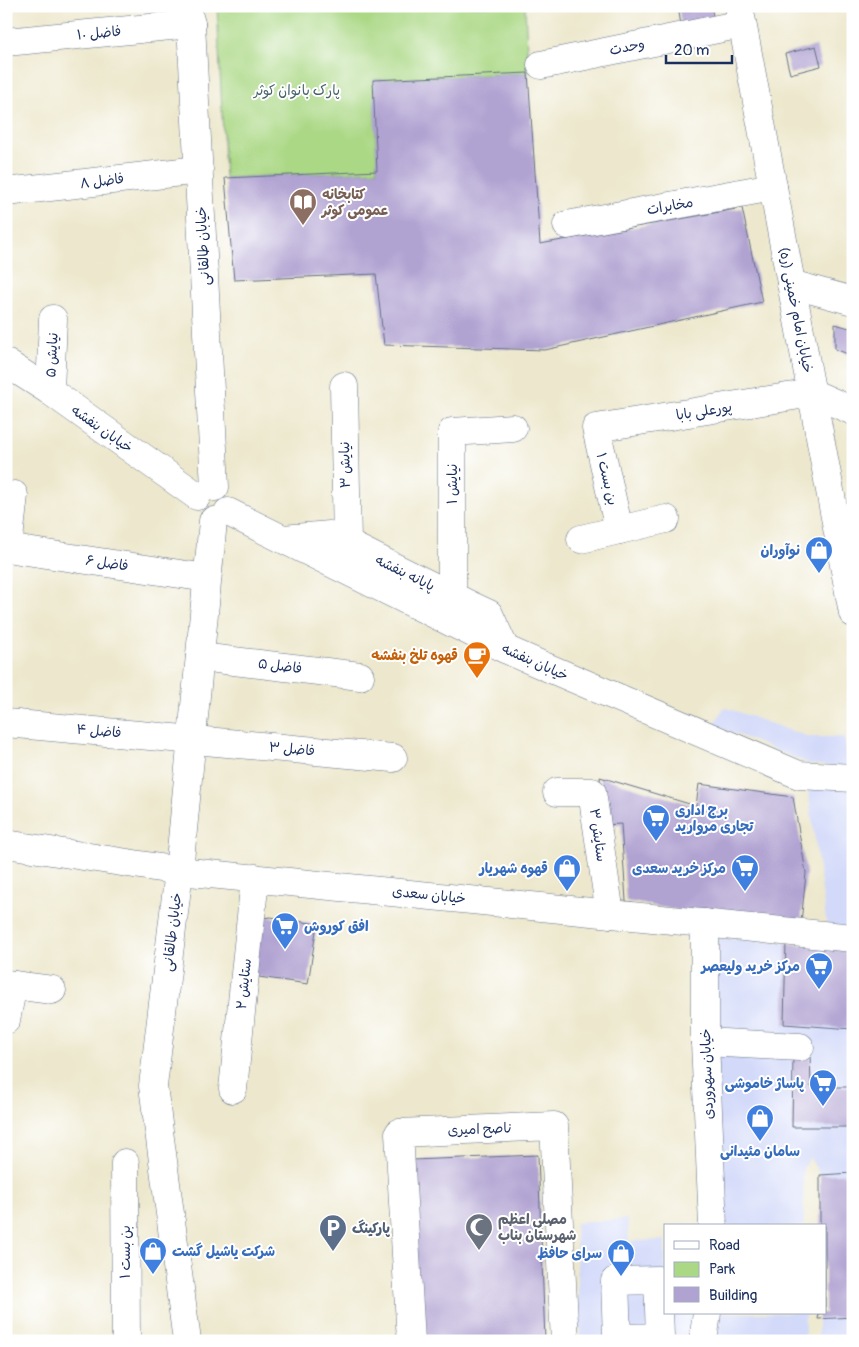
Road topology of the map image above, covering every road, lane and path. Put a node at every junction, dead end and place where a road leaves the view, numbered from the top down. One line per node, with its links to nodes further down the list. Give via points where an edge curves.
1 (189, 15): 3 (street, فاضل ۱۰); 5 (street, خیابان طالقانی)
2 (741, 15): 4 (street, وحدت); 6 (street, خیابان امام خمینی (ره))
3 (6, 42)
4 (541, 65)
5 (199, 170): 7 (street, فاضل ۸); 19 (street, خیابان طالقانی)
6 (773, 187): 8 (street, مخابرات); 9 (street, خیابان امام خمینی (ره))
7 (6, 192)
8 (566, 225)
9 (791, 284): 10 (street); 15 (street, خیابان امام خمینی (ره))
10 (853, 301)
11 (53, 319): 14 (street, نیایش ۵)
12 (6, 363): 14 (street, خیابان بنفشه)
13 (344, 386): 26 (street, نیایش ۳)
14 (50, 392): 19 (street, خیابان بنفشه)
15 (812, 393): 16 (street); 18 (street, پورعلی بابا); 30 (street, خیابان امام خمینی (ره))
16 (853, 411)
17 (513, 428): 29 (street, نیایش ۱, via 452,432)
18 (596, 428): 23 (street, بن بست ۱)
19 (206, 492): 21 (street, خیابان طالقانی, via 196,508 198,513 202,518)
20 (14, 495): 27 (street)
21 (220, 517): 24 (street, خیابان بنفشه); 28 (street, خیابان طالقانی)
22 (666, 519): 23 (street)
23 (619, 530): 25 (street)
24 (282, 539): 26 (street, پایانه بنفشه, via 330,535); 31 (street, خیابان بنفشه)
25 (581, 539)
26 (347, 543): 29 (street, پایانه بنفشه)
27 (7, 548): 28 (street, فاضل ۶)
28 (207, 578): 32 (street, خیابان طالقانی)
29 (452, 596): 31 (street, پایانه بنفشه, via 489,614)
30 (853, 613)
31 (505, 649): 37 (street, خیابان بنفشه, via 799,775)
32 (200, 657): 33 (street, فاضل ۵); 35 (street, خیابان طالقانی)
33 (360, 676)
34 (6, 723): 35 (street, فاضل ۴)
35 (192, 740): 36 (street, فاضل ۳); 40 (street, خیابان طالقانی)
36 (393, 758)
37 (853, 778)
38 (557, 792): 42 (street, ستایش ۳, via 592,792)
39 (6, 844): 40 (street, خیابان سعدی)
40 (179, 871): 41 (street, خیابان سعدی); 55 (street, خیابان طالقانی, via 153,1086)
41 (255, 878): 42 (street, خیابان سعدی); 50 (street, ستایش ۲)
42 (610, 914): 43 (street, خیابان سعدی)
43 (705, 923): 44 (street, خیابان سعدی); 48 (street, خیابان سهروردی)
44 (853, 938)
45 (10, 985): 46 (street); 47 (street)
46 (52, 990)
47 (6, 1020)
48 (705, 1042): 49 (street); 52 (street, خیابان سهروردی)
49 (800, 1047)
50 (233, 1089)
51 (125, 1163): 54 (street, بن بست ۱)
52 (713, 1224)
53 (707, 1314): 58 (street)
54 (126, 1341)
55 (187, 1341)
56 (411, 1341): 57 (street, ناصح امیری, via 399,1133 554,1126)
57 (565, 1341)
58 (703, 1341)

